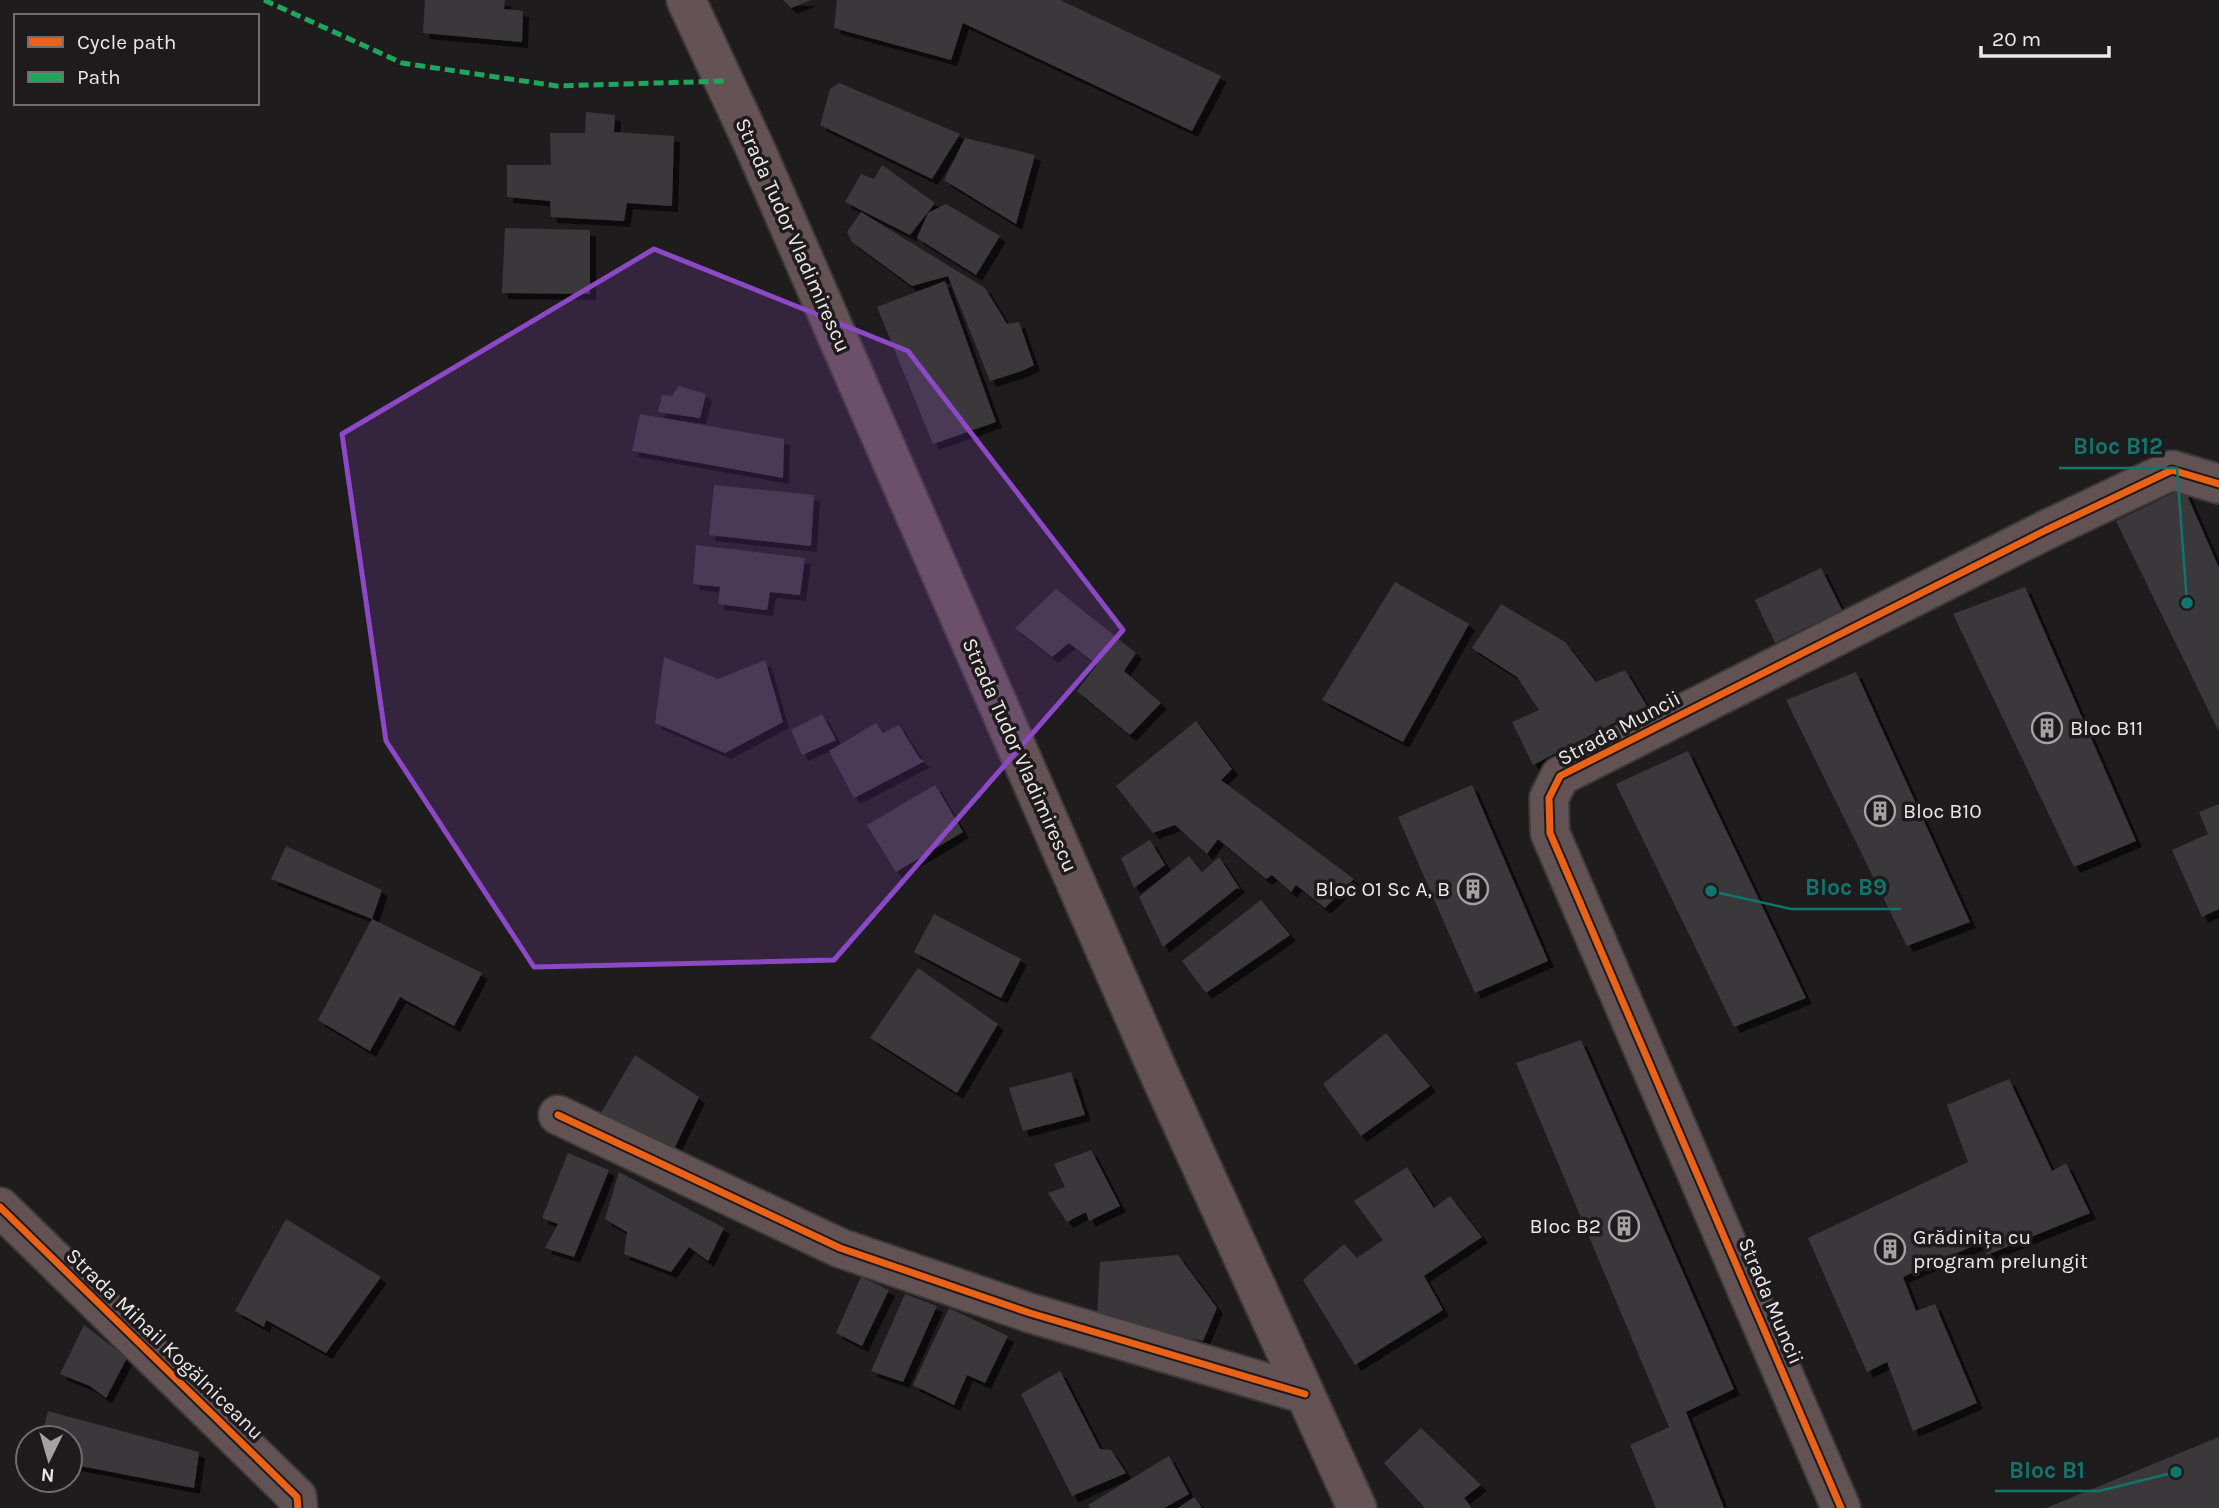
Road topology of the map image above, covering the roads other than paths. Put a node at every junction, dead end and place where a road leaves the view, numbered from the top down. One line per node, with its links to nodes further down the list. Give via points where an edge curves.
1 (686, 0): 5 (main road, Strada Tudor Vladimirescu)
2 (2219, 484): 8 (street, Strada Muncii, via 2172,470 1560,776 1549,798 1550,833)
3 (558, 1115): 5 (street, via 840,1248 1030,1313)
4 (0, 1208): 6 (street, Strada Mihail Kogălniceanu, via 297,1497)
5 (1305, 1394): 7 (main road, Strada Tudor Vladimirescu)
6 (298, 1508)
7 (1357, 1508)
8 (1841, 1508)

